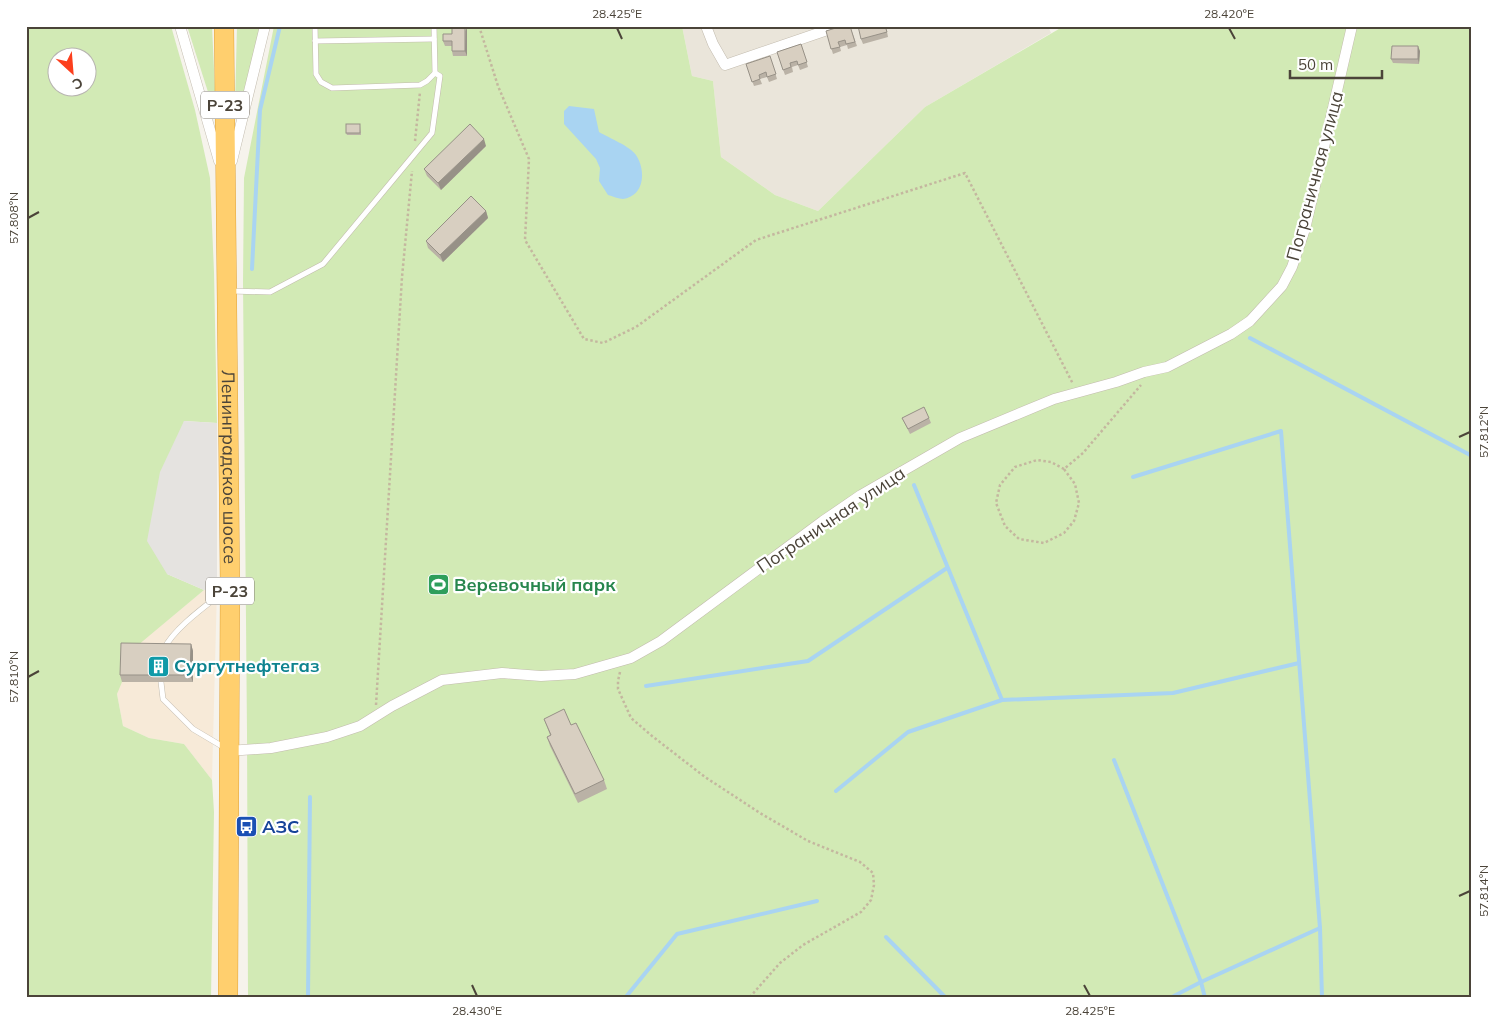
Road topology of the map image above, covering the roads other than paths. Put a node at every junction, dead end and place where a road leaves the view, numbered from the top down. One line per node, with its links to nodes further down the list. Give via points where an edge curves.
1 (180, 26): 12 (street)
2 (224, 26): 12 (highway, Ленинградское шоссе / Р-23)
3 (266, 26): 12 (street)
4 (315, 26): 10 (lane)
5 (434, 26): 9 (lane)
6 (706, 26): 7 (street, via 725,65)
7 (839, 26)
8 (1352, 26): 17 (street, Пограничная улица, via 1305,229 1292,267 1282,286 1250,321 1231,334 1167,367 1077,392 960,438 889,478 823,521 661,641 631,658 575,674 502,673 442,680 360,726 320,739 271,748)
9 (434, 39): 10 (lane); 11 (lane)
10 (315, 41): 11 (lane, via 316,74 321,82 332,88 420,85)
11 (435, 73): 13 (lane, via 440,76 432,133 323,264 270,292)
12 (226, 184): 13 (highway, Ленинградское шоссе / Р-23)
13 (227, 291): 14 (highway, Ленинградское шоссе / Р-23)
14 (230, 587): 15 (lane, via 187,623); 17 (highway, Ленинградское шоссе / Р-23)
15 (163, 651)
16 (161, 682): 17 (lane, via 163,699 193,729)
17 (228, 750): 18 (highway, Ленинградское шоссе / Р-23)
18 (228, 998)

